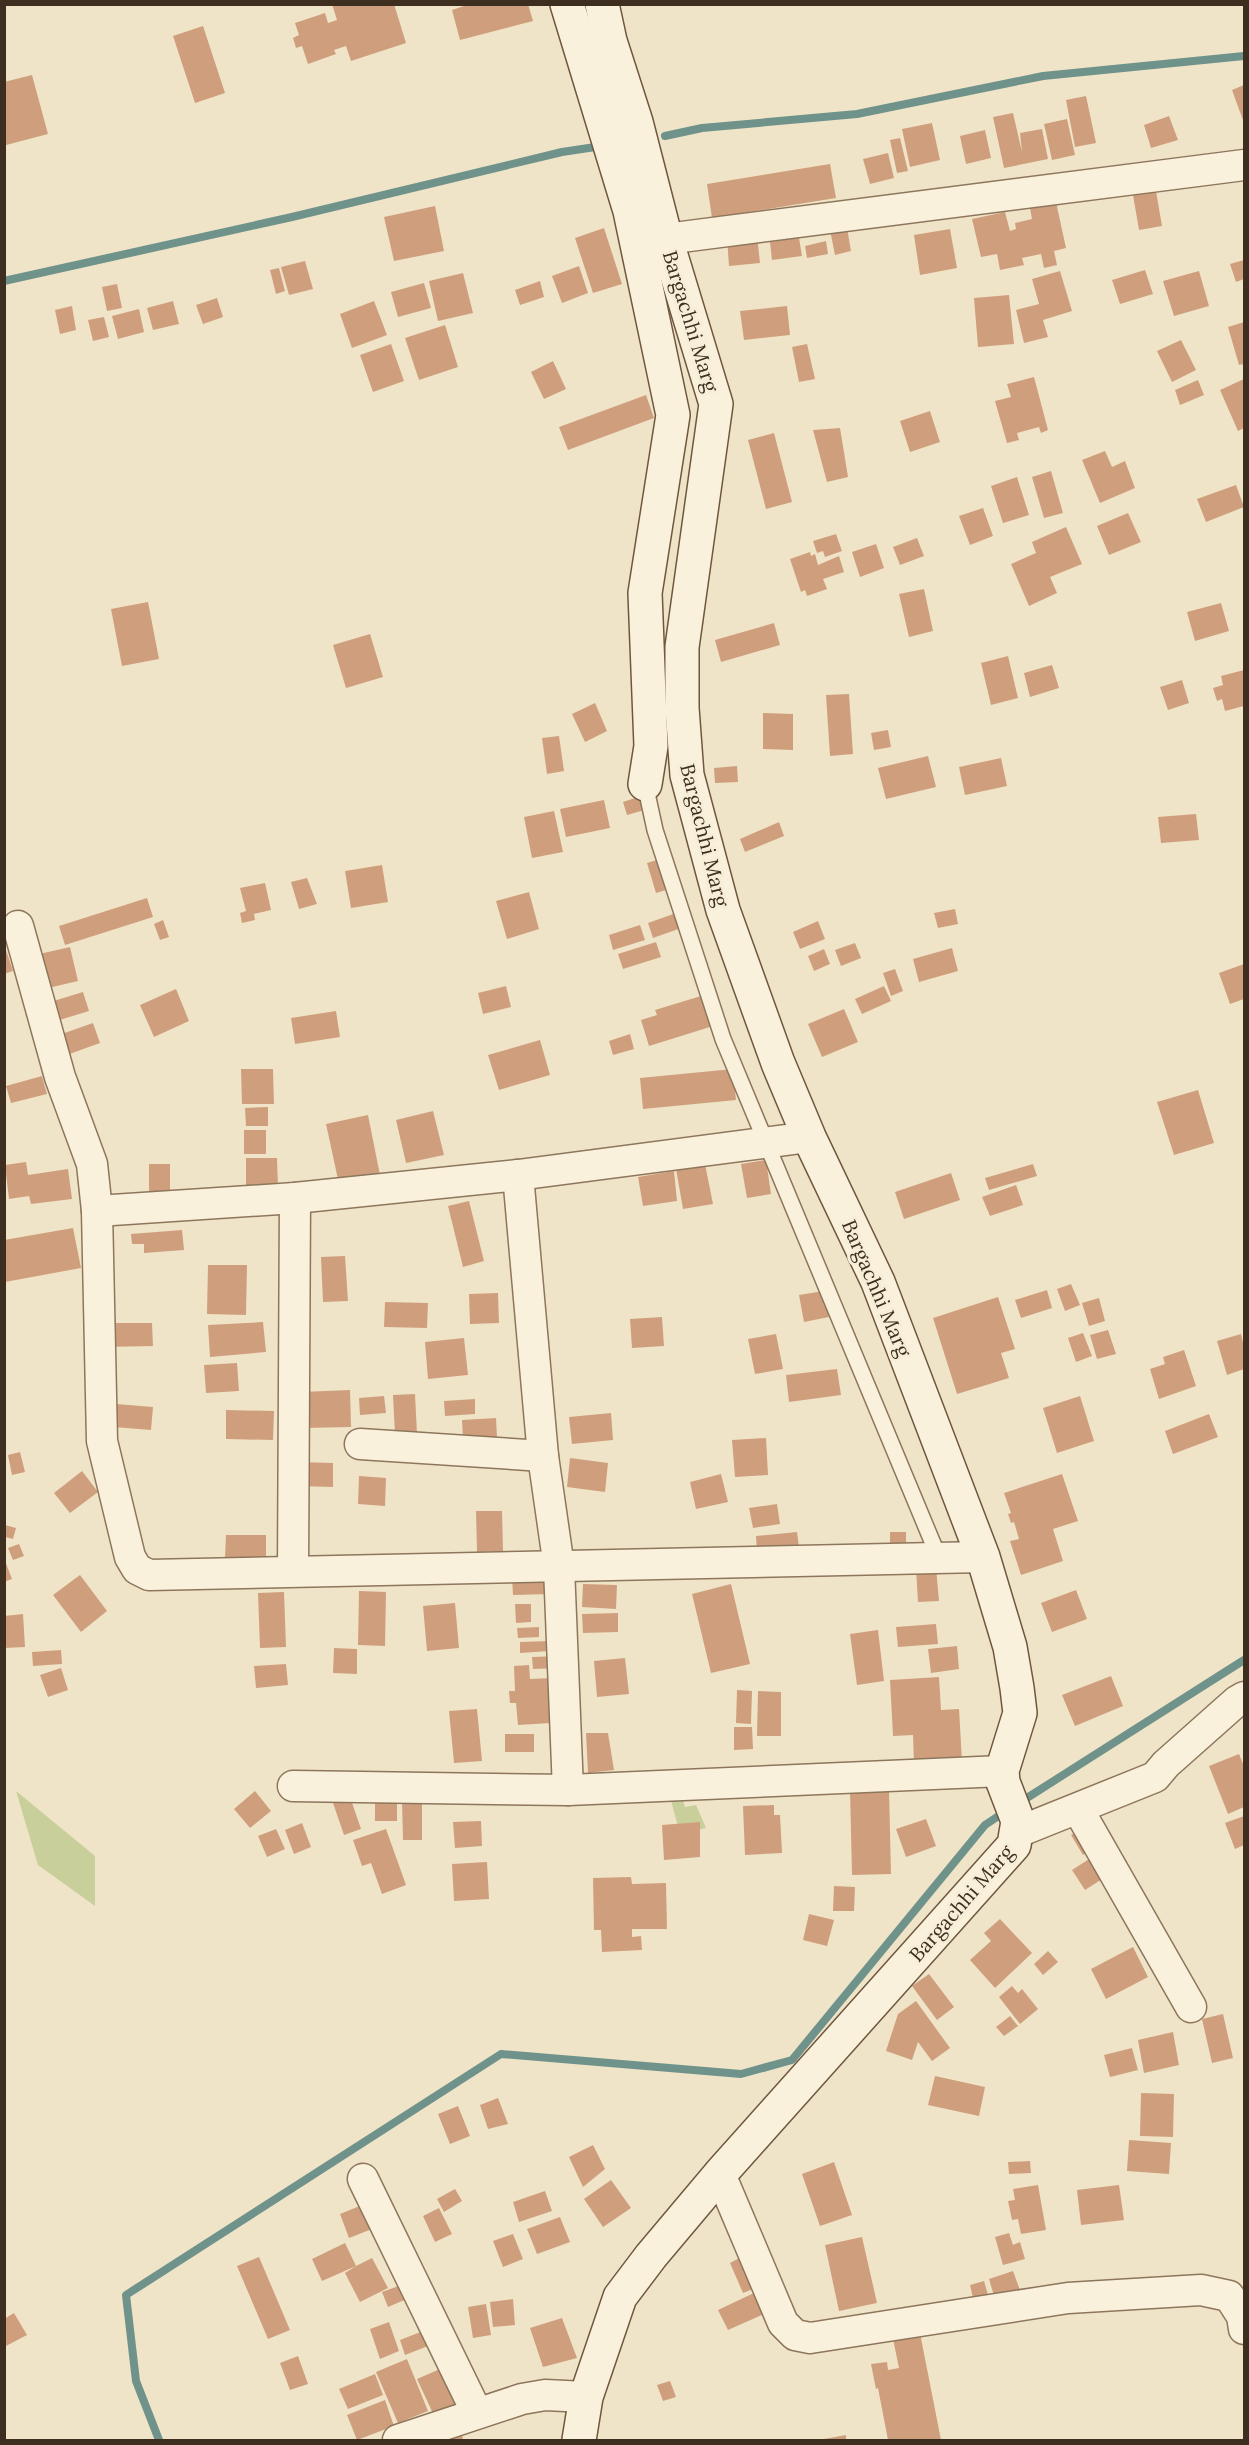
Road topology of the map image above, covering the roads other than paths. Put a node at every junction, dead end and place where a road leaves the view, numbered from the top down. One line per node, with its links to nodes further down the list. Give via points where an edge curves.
1 (567, 4): 5 (street, via 630,211 673,415 645,593 651,746)
2 (602, 4): 4 (street, Bargachhi Marg)
3 (1245, 165): 4 (street)
4 (666, 239): 7 (street, Bargachhi Marg, via 716,404 682,647 687,775 723,910)
5 (645, 784): 8 (lane, via 655,830 723,1039)
6 (18, 926): 11 (street, via 60,1077 92,1164)
7 (809, 1137): 8 (street); 14 (street, Bargachhi Marg, via 878,1282)
8 (765, 1143): 9 (street); 15 (lane)
9 (518, 1175): 10 (street); 13 (street)
10 (295, 1198): 11 (street); 17 (street)
11 (97, 1211): 17 (street, via 102,1441 130,1557 137,1569 149,1575)
12 (360, 1444): 13 (street)
13 (543, 1456): 16 (street)
14 (983, 1557): 15 (street); 19 (street, Bargachhi Marg, via 1010,1647 1020,1713)
15 (939, 1558): 16 (street)
16 (559, 1567): 17 (street); 21 (street)
17 (293, 1571)
18 (1245, 1697): 22 (street, via 1155,1777)
19 (1003, 1776): 21 (street); 23 (street, Bargachhi Marg)
20 (293, 1786): 21 (street)
21 (568, 1790)
22 (1078, 1809): 23 (street); 24 (street)
23 (1018, 1826): 25 (street, Bargachhi Marg, via 1014,1845)
24 (1191, 2007)
25 (720, 2174): 27 (street, via 783,2323 795,2335 810,2338 1068,2298 1201,2290); 29 (street, Bargachhi Marg, via 620,2297)
26 (363, 2180): 30 (street)
27 (1237, 2294): 28 (street)
28 (1245, 2329)
29 (586, 2397): 30 (street, via 545,2395); 32 (street, Bargachhi Marg)
30 (477, 2413): 31 (street)
31 (398, 2440)
32 (579, 2440)

